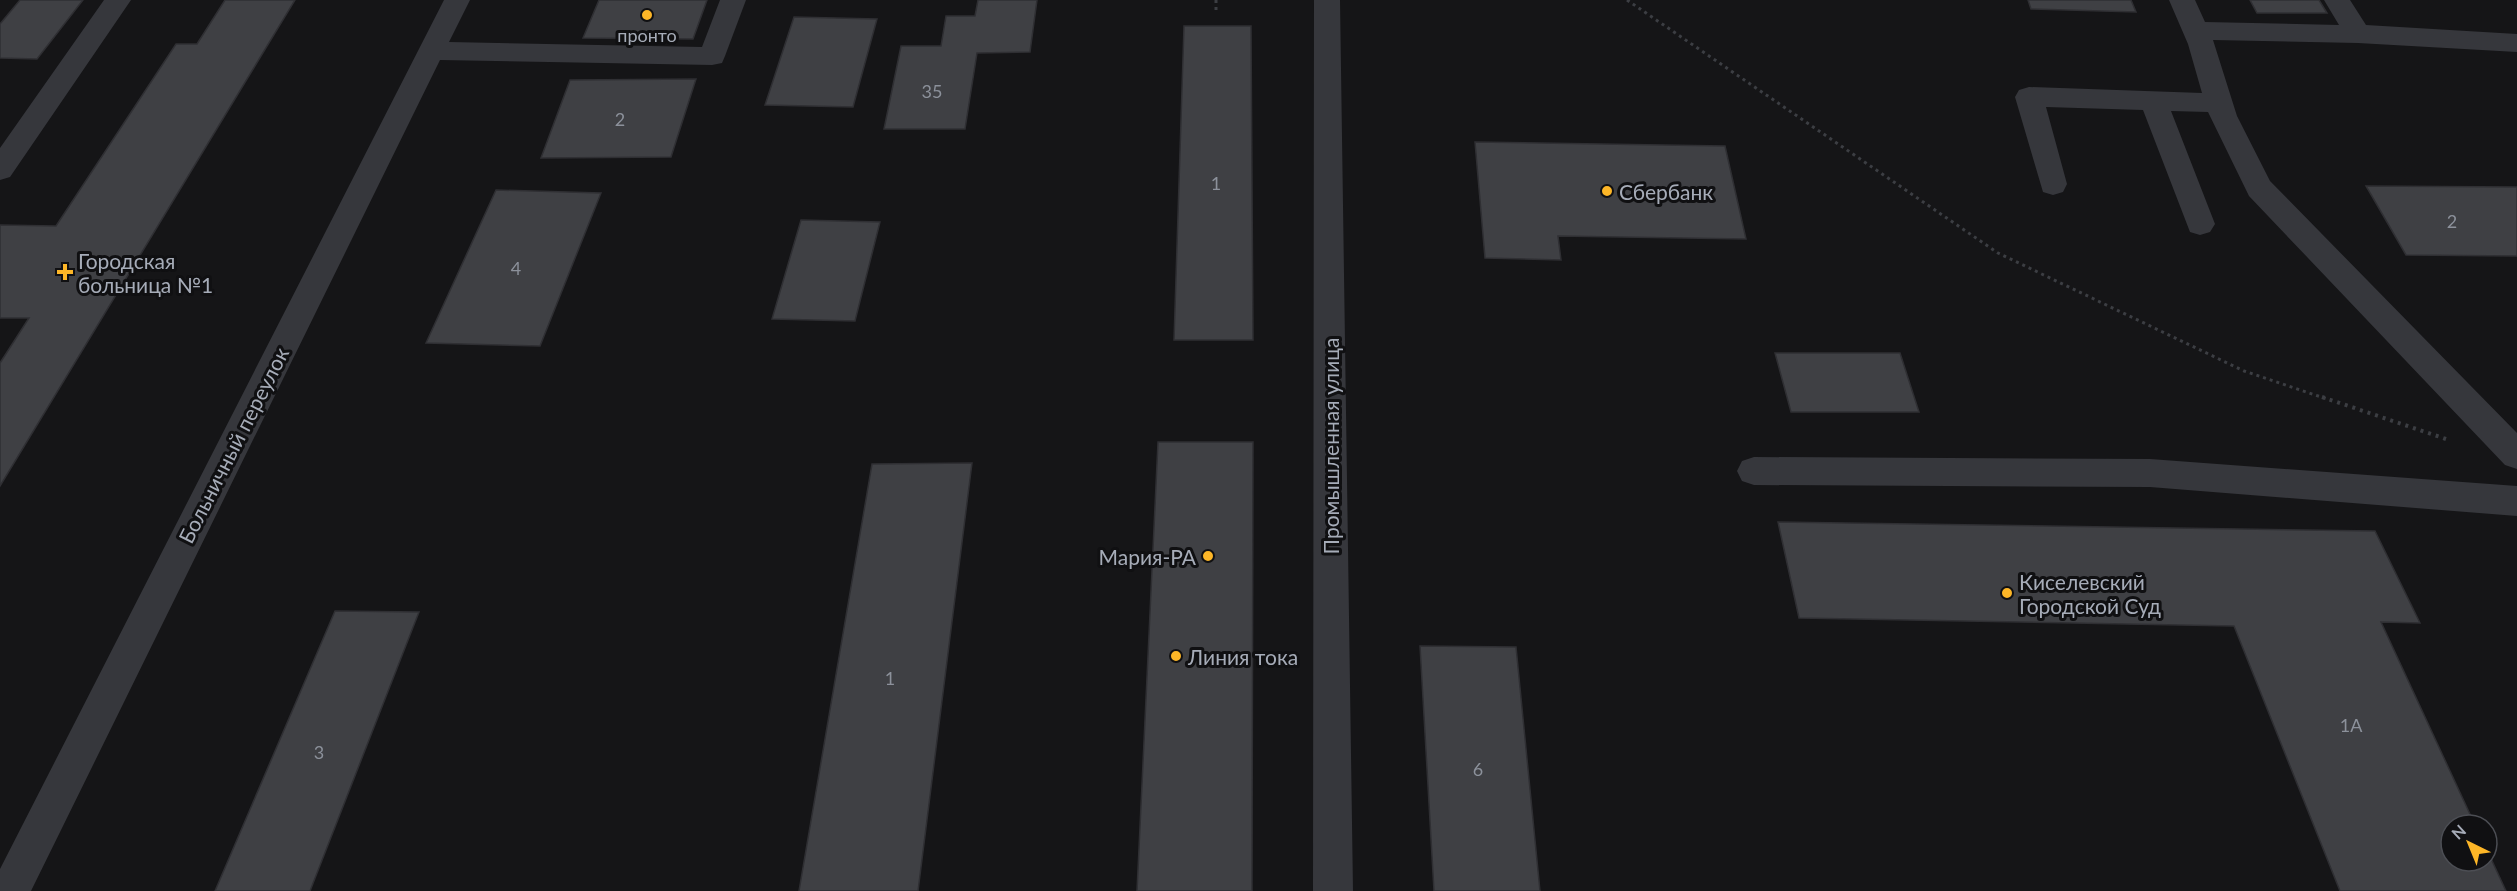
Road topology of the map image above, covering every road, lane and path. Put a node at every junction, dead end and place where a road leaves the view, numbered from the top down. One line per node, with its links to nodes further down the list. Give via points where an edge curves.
1 (118, 0): 16 (street)
2 (457, 0): 13 (street, Больничный переулок)
3 (733, 0): 13 (street, via 712,56)
4 (1216, 0): 9 (path)
5 (1327, 0): 24 (street, Промышленная улица)
6 (1627, 0): 19 (path, via 1998,253 2244,371)
7 (2182, 0): 10 (street)
8 (2337, 0): 11 (street)
9 (1216, 12)
10 (2196, 31): 11 (street); 15 (street)
11 (2358, 34): 12 (street)
12 (2517, 43)
13 (432, 51): 23 (street, Больничный переулок)
14 (2153, 101): 15 (street); 17 (street, via 2029,96); 18 (street)
15 (2219, 103): 20 (street, via 2259,188)
16 (0, 170)
17 (2053, 184)
18 (2200, 224)
19 (2453, 441)
20 (2517, 455)
21 (1754, 471): 22 (street, via 2150,472)
22 (2517, 501)
23 (10, 891)
24 (1333, 891)

